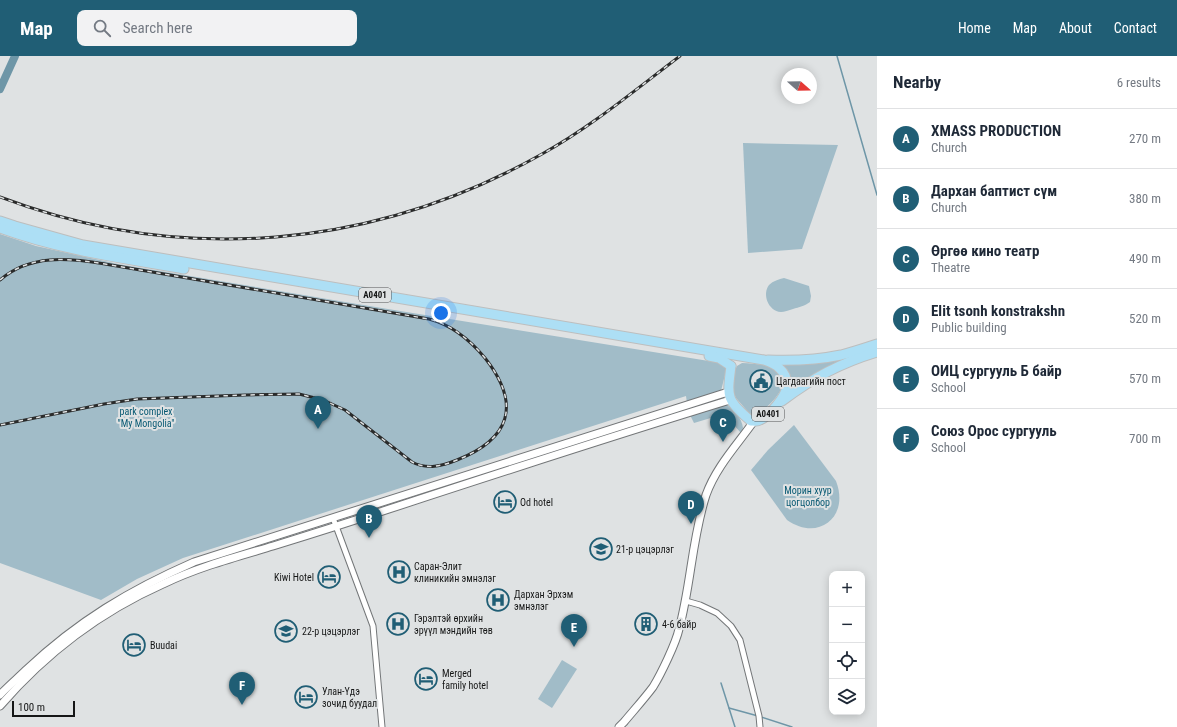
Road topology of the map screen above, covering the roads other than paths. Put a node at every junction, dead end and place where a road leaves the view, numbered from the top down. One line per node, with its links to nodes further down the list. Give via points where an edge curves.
1 (0, 221): 5 (highway, A0401, via 83,245)
2 (0, 228): 7 (highway, A0401, via 82,252 719,358)
3 (877, 344): 6 (highway, A0401, via 819,359)
4 (877, 352): 9 (highway, A0401, via 824,374 804,385)
5 (753, 358): 6 (highway, A0401); 7 (highway, A0401)
6 (764, 360): 9 (highway, A0401, via 780,368 785,376 786,391)
7 (731, 366): 8 (highway)
8 (729, 396): 10 (highway, A0401, via 750,421); 11 (main road); 12 (main road)
9 (778, 405): 10 (highway, A0401, via 764,418)
10 (754, 421): 13 (main road, via 719,468 707,494 694,543)
11 (333, 518): 12 (street); 14 (main road, via 194,562 161,576 92,616 54,644)
12 (336, 526): 15 (main road, via 197,569 132,599 96,620 57,650); 16 (street, via 373,626)
13 (686, 601): 17 (main road, via 679,631 654,686); 18 (street, via 717,613 731,626 740,640)
14 (0, 695)
15 (0, 706)
16 (382, 727)
17 (619, 727)
18 (760, 727)

